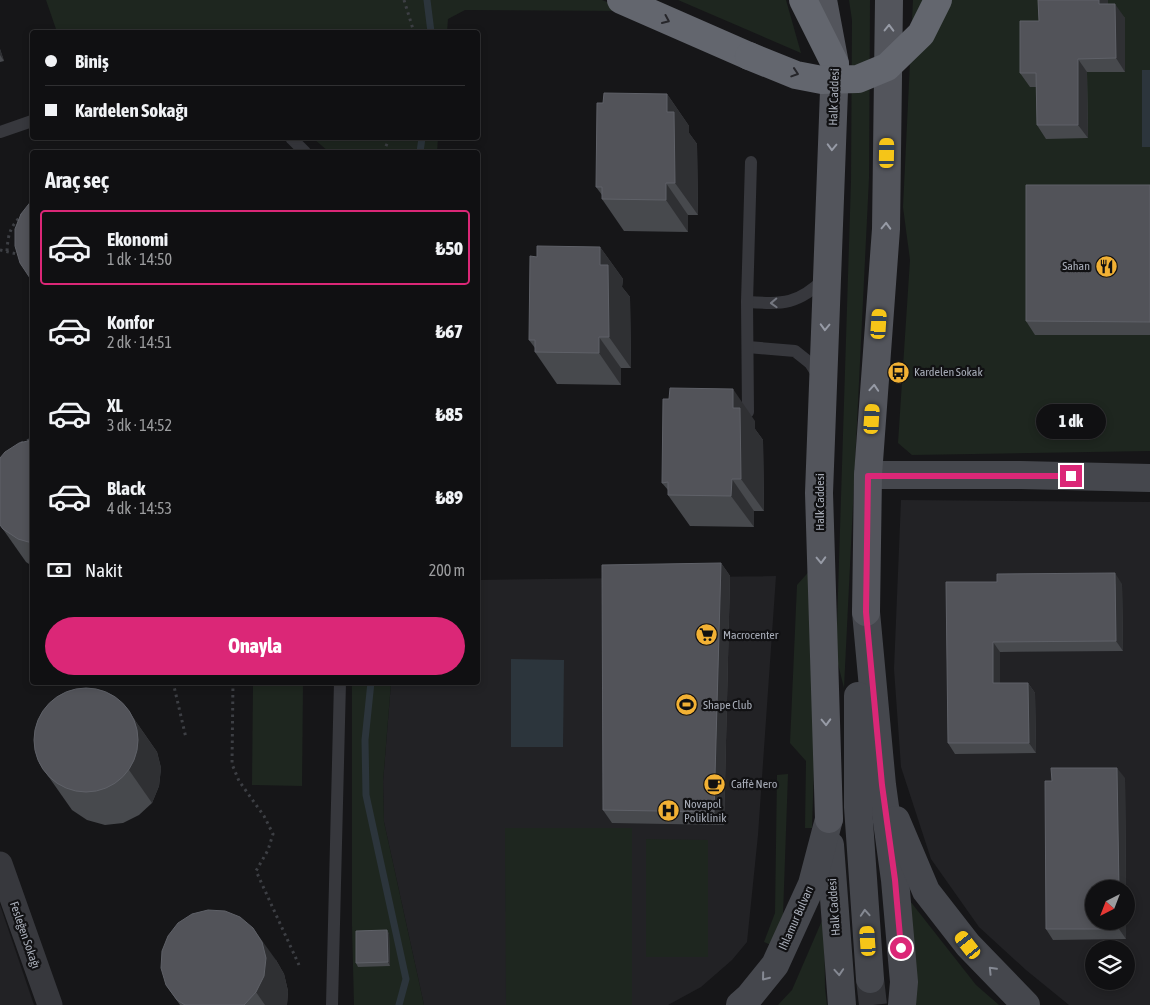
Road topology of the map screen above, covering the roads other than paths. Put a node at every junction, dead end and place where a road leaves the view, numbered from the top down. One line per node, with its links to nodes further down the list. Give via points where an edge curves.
1 (621, 0): 5 (highway, one-way to 5, bridge, via 749,56 822,80 858,79 887,67 921,34)
2 (802, 0): 6 (highway)
3 (823, 0): 6 (main road, Halk Caddesi)
4 (889, 0): 17 (main road, one-way to 4, via 886,229)
5 (938, 0)
6 (835, 64): 12 (main road, Halk Caddesi, one-way to 12)
7 (30, 122): 8 (lane)
8 (0, 132)
9 (293, 140): 10 (lane)
10 (303, 150)
11 (751, 162): 13 (lane)
12 (827, 276): 13 (lane, one-way to 13, via 812,291 790,302); 15 (main road, Halk Caddesi, one-way to 15)
13 (747, 302): 14 (lane)
14 (748, 347): 15 (lane, via 795,351 810,363); 16 (lane)
15 (823, 382): 22 (main road, Halk Caddesi, one-way to 22, via 819,493)
16 (748, 412)
17 (868, 476): 18 (main road); 19 (main road)
18 (1150, 478)
19 (866, 612): 21 (main road); 24 (main road, one-way to 19, via 858,807 858,690)
20 (340, 685): 27 (lane)
21 (882, 785): 29 (main road, via 895,880 904,982); 30 (main road, one-way to 21, via 968,945 926,892)
22 (829, 819): 25 (main road, Halk Caddesi, one-way to 25); 28 (main road, Ihlamur Bulvarı, one-way to 28, via 812,884 775,965)
23 (0, 864): 26 (street, Fesleğen Sokağı)
24 (870, 979)
25 (842, 1004)
26 (50, 1005)
27 (332, 1005)
28 (740, 1005)
29 (902, 1005)
30 (1026, 1005)

